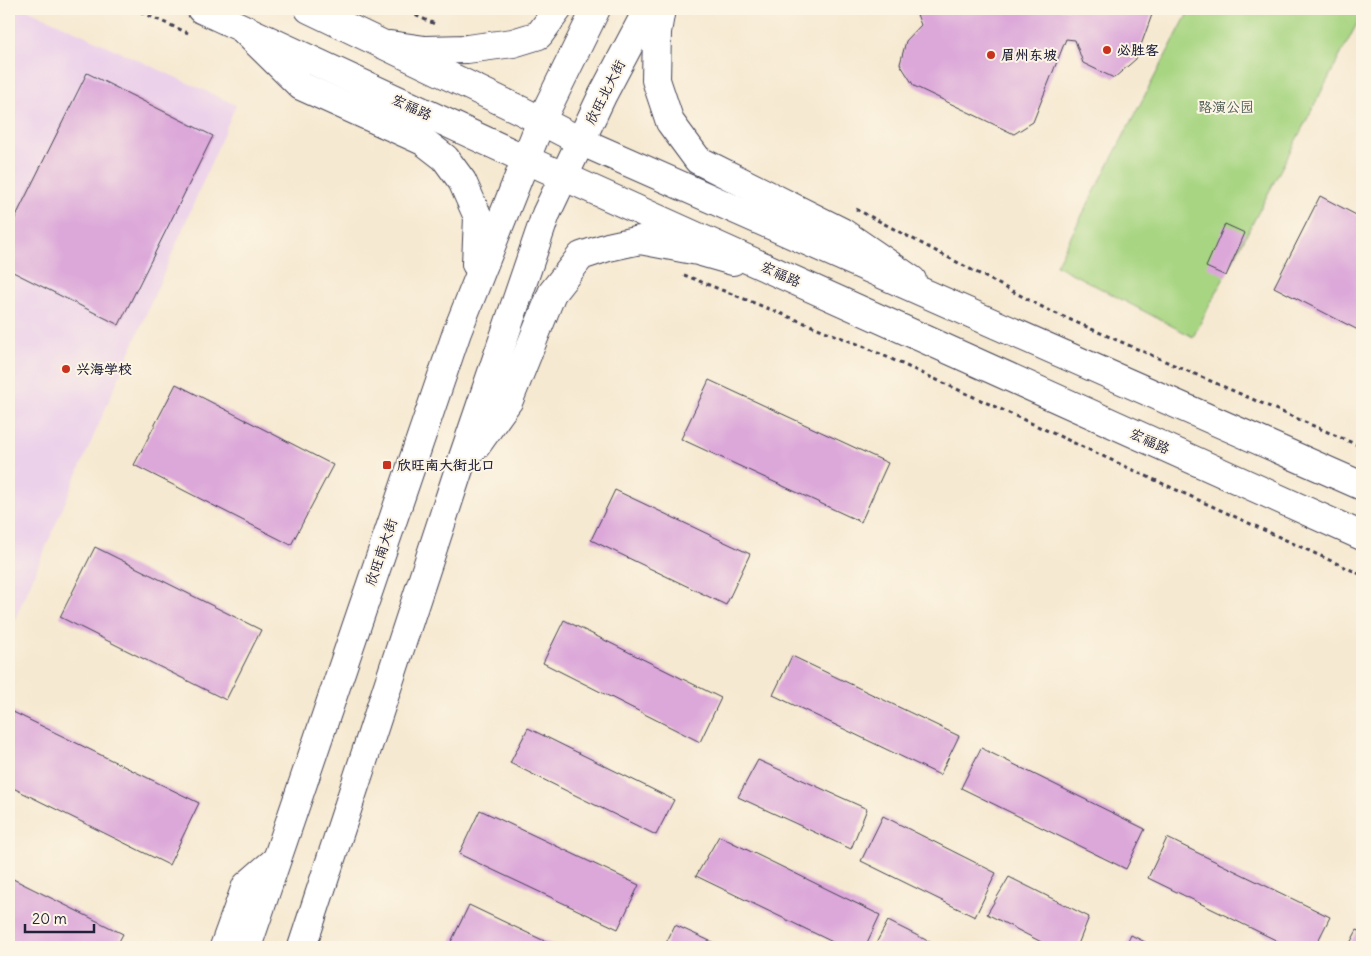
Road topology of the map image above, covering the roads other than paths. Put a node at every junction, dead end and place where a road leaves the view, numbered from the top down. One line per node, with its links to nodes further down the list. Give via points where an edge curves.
1 (201, 9): 7 (main road, 宏福路)
2 (309, 9): 8 (main road)
3 (558, 9): 8 (main road, via 539,35 513,42 467,49 425,50)
4 (596, 9): 9 (main road)
5 (648, 9): 10 (main road, 欣旺北大街)
6 (661, 9): 14 (main road, via 656,80 670,122 698,160 842,232)
7 (243, 28): 11 (main road, 宏福路); 15 (main road, via 302,86 422,141 446,158 462,181 478,217 476,262)
8 (383, 44): 9 (main road)
9 (541, 120): 10 (main road); 11 (main road)
10 (580, 141): 12 (main road, 欣旺北大街); 14 (main road)
11 (525, 159): 12 (main road, 宏福路); 15 (main road, 欣旺南大街)
12 (564, 177): 13 (main road, 宏福路); 16 (main road, via 546,214)
13 (778, 273): 16 (main road, via 640,240 581,256 552,293 509,400); 18 (main road, 宏福路)
14 (945, 302): 17 (main road)
15 (457, 332): 19 (main road, 欣旺南大街)
16 (459, 469): 22 (main road)
17 (1362, 486)
18 (1362, 536)
19 (276, 860): 20 (main road, via 246,886); 21 (main road, 欣旺南大街)
20 (224, 947)
21 (247, 947)
22 (302, 947)

